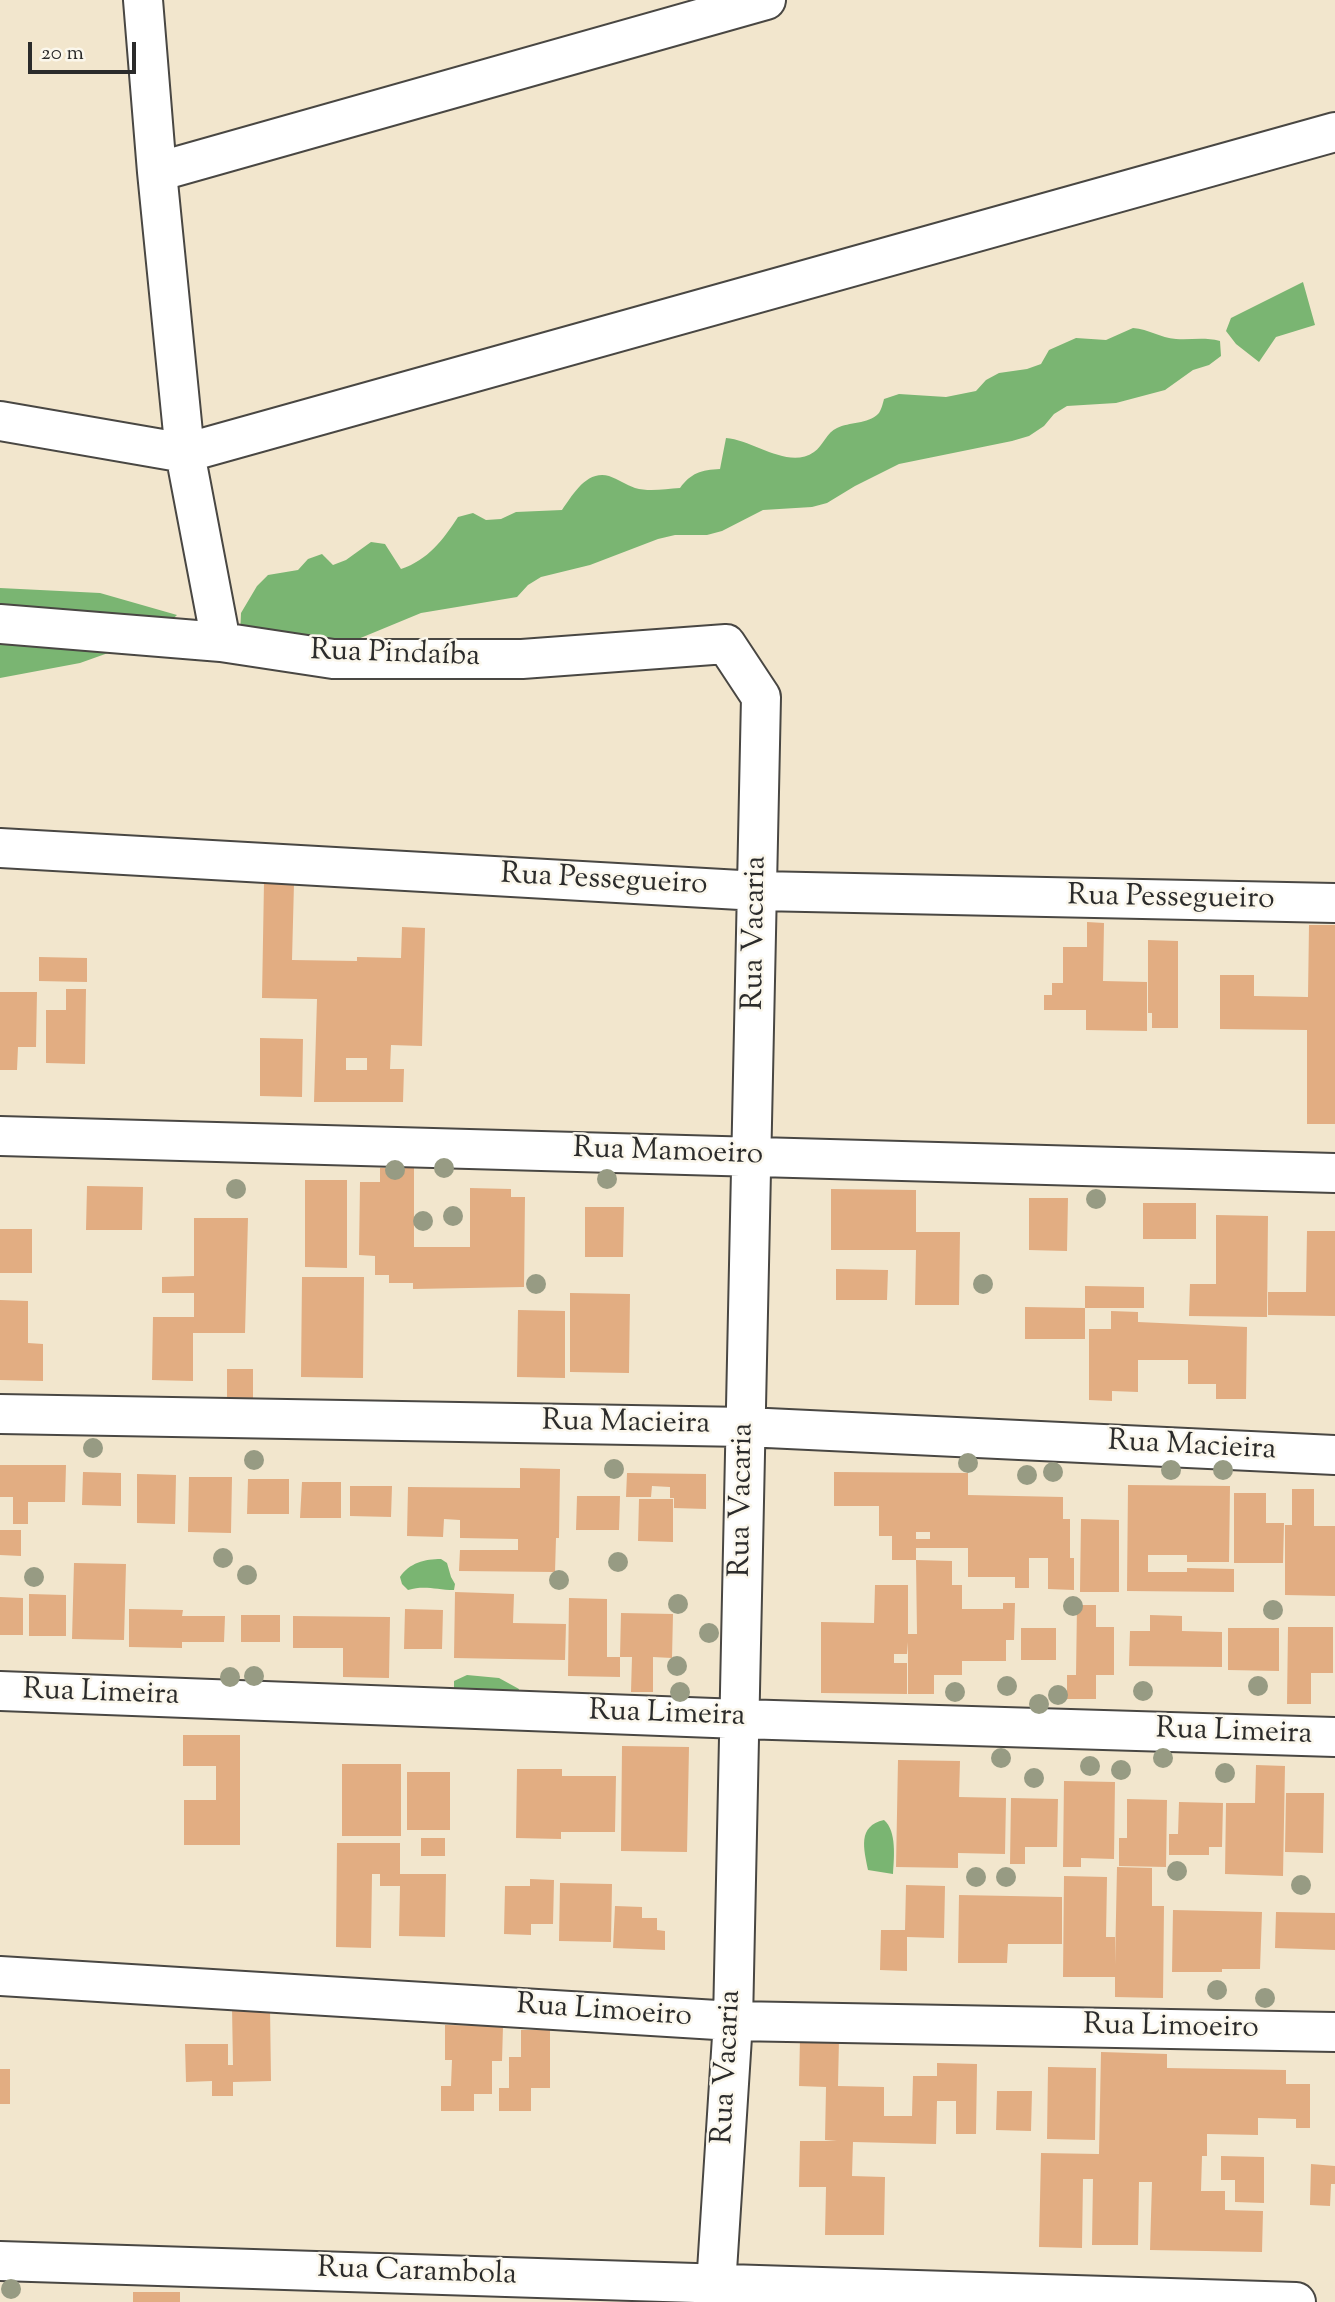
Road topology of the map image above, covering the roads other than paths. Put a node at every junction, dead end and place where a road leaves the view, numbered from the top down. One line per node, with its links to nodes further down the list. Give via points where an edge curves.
1 (143, 0): 4 (street)
2 (766, 0): 4 (street)
3 (1335, 132): 6 (street)
4 (157, 172): 6 (street)
5 (0, 421): 6 (street)
6 (185, 453): 8 (street)
7 (0, 624): 8 (street, Rua Pindaíba)
8 (221, 642): 9 (street, Rua Pindaíba, via 333,659 522,659 726,644)
9 (761, 697): 11 (street, Rua Vacaria)
10 (0, 848): 11 (street, Rua Pessegueiro)
11 (758, 891): 12 (street, Rua Pessegueiro); 14 (street, Rua Vacaria)
12 (1335, 903)
13 (0, 1136): 14 (street, Rua Mamoeiro)
14 (752, 1156): 15 (street, Rua Mamoeiro); 17 (street, Rua Vacaria)
15 (1335, 1173)
16 (0, 1414): 17 (street, Rua Macieira)
17 (746, 1427): 18 (street, Rua Macieira); 20 (street, Rua Vacaria)
18 (1335, 1455)
19 (0, 1691): 20 (street, Rua Limeira)
20 (740, 1719): 21 (street, Rua Limeira); 23 (street, Rua Vacaria)
21 (1335, 1737)
22 (0, 1976): 23 (street, Rua Limoeiro)
23 (733, 2021): 24 (street, Rua Limoeiro); 26 (street, Rua Vacaria)
24 (1335, 2032)
25 (0, 2261): 26 (street, Rua Carambola)
26 (715, 2293): 27 (street, Rua Carambola)
27 (1296, 2302)

